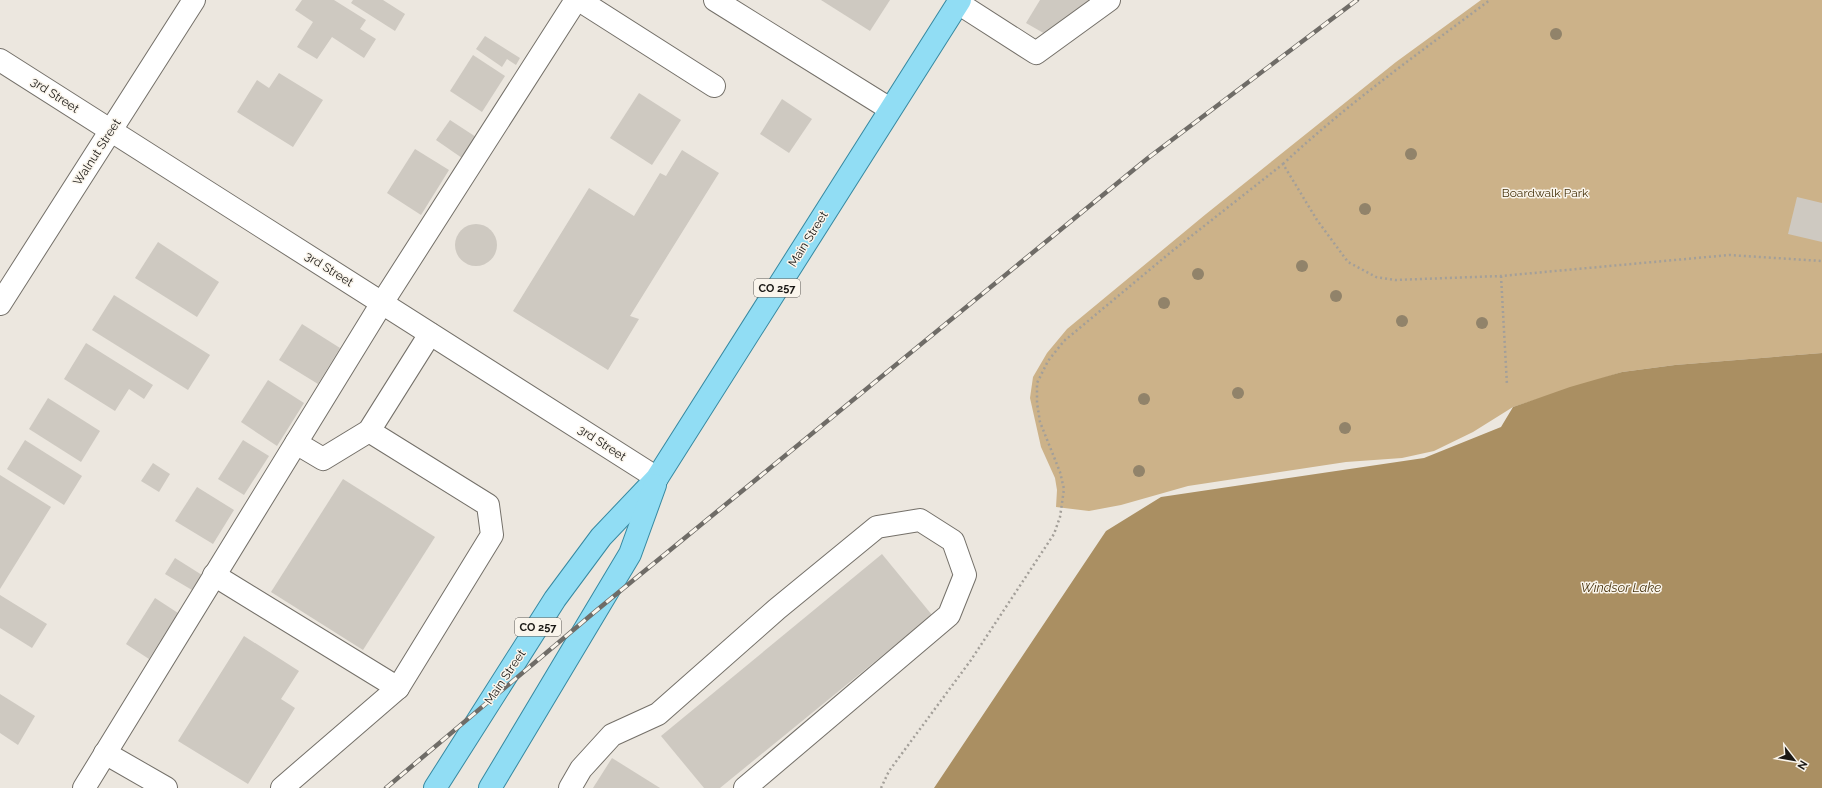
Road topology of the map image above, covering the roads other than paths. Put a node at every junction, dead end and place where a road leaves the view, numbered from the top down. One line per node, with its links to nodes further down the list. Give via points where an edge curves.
1 (194, 0): 10 (street, Walnut Street)
2 (576, 0): 11 (street)
3 (579, 0): 8 (street)
4 (714, 0): 9 (street)
5 (1109, 0): 6 (street, via 1036,53)
6 (959, 2): 9 (main road, Main Street / CO 257)
7 (0, 60): 10 (street, 3rd Street)
8 (714, 86)
9 (890, 109): 16 (main road, Main Street / CO 257)
10 (111, 130): 11 (street, 3rd Street); 12 (street, Walnut Street)
11 (382, 303): 13 (street, 3rd Street); 15 (street)
12 (0, 304)
13 (430, 334): 14 (street); 16 (street, 3rd Street)
14 (369, 431): 15 (street, via 323,459); 18 (street, via 488,505 492,535)
15 (296, 443): 17 (street)
16 (657, 478): 23 (main road, Main Street / CO 257, via 601,537 555,599); 24 (main road, Main Street / CO 257, via 630,554)
17 (214, 575): 18 (street); 19 (street)
18 (398, 688): 22 (street)
19 (105, 753): 20 (street); 21 (street)
20 (84, 788)
21 (166, 788)
22 (282, 788)
23 (435, 788)
24 (490, 788)
25 (570, 788): 26 (street, via 581,769 612,735 658,714 777,609 878,527 920,520 952,541 965,575 949,615)
26 (745, 788)

